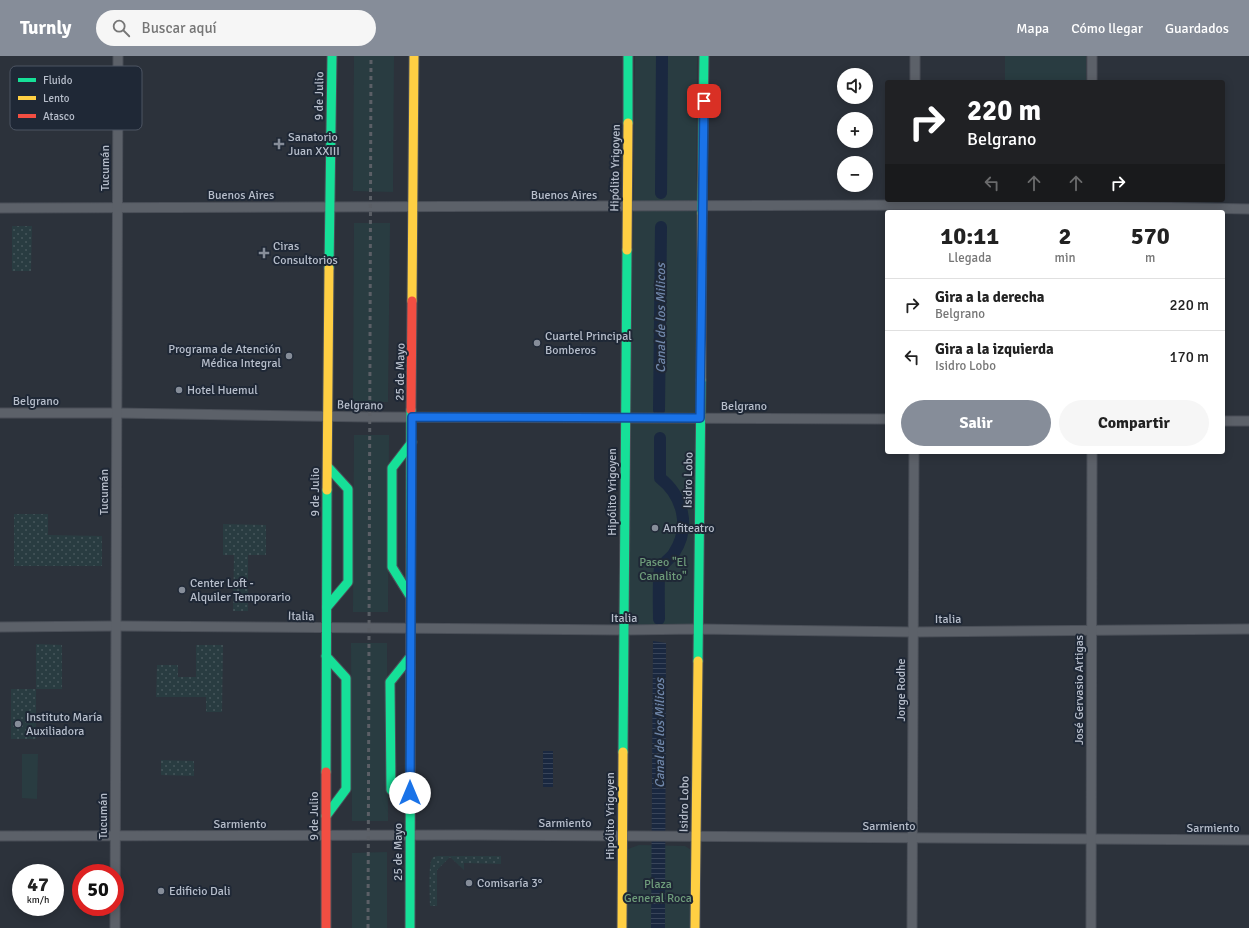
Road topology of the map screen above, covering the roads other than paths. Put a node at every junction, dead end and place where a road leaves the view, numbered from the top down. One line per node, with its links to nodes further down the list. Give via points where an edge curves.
1 (118, 56): 8 (street, Tucumán)
2 (332, 56): 12 (street, 9 de Julio)
3 (414, 56): 18 (street, 25 de Mayo)
4 (628, 56): 13 (street, Hipólito Yrigoyen)
5 (704, 56): 14 (street, Isidro Lobo)
6 (915, 56): 9 (street)
7 (1092, 56): 10 (street)
8 (118, 66)
9 (915, 80)
10 (1092, 80)
11 (118, 130): 17 (street, Tucumán)
12 (329, 206): 17 (street, Buenos Aires); 18 (street, Buenos Aires); 23 (street, 9 de Julio)
13 (626, 206): 14 (street, Buenos Aires); 18 (street, Buenos Aires); 25 (street, Hipólito Yrigoyen)
14 (702, 206): 15 (street, Buenos Aires); 26 (street, Isidro Lobo)
15 (914, 206): 16 (street, Buenos Aires)
16 (1092, 206): 20 (street, Buenos Aires)
17 (117, 207): 19 (street, Buenos Aires); 22 (street, Tucumán)
18 (414, 207): 24 (street, 25 de Mayo)
19 (0, 208)
20 (1249, 209)
21 (0, 413): 22 (street, Belgrano)
22 (116, 413): 23 (street, Belgrano); 37 (street, Tucumán)
23 (327, 416): 24 (street, Belgrano); 33 (street, 9 de Julio)
24 (412, 417): 25 (street, Belgrano); 30 (street, 25 de Mayo)
25 (625, 418): 26 (street, Belgrano); 42 (street, Hipólito Yrigoyen)
26 (700, 418): 27 (street, Belgrano); 40 (street, Isidro Lobo)
27 (885, 419)
28 (1225, 421): 29 (street)
29 (1249, 421)
30 (412, 442): 34 (street, 25 de Mayo); 34 (street, via 392,468 392,567)
31 (914, 454): 44 (street, Jorge Rodhe)
32 (1092, 454): 43 (street, José Gervasio Artigas)
33 (328, 467): 35 (street, 9 de Julio); 35 (street, via 348,489 348,582)
34 (410, 596): 39 (street, 25 de Mayo)
35 (327, 607): 38 (street, 9 de Julio)
36 (0, 626): 37 (street, Italia)
37 (116, 626): 38 (street, Italia); 52 (street, Tucumán)
38 (327, 628): 39 (street, Italia); 45 (street, 9 de Julio)
39 (411, 629): 42 (street, Italia); 46 (street, 25 de Mayo)
40 (698, 629): 42 (street, Italia); 44 (street, Italia); 54 (street, Isidro Lobo)
41 (1249, 629): 43 (street, Italia)
42 (624, 630): 53 (street, Hipólito Yrigoyen)
43 (1091, 630): 44 (street, Italia); 56 (street, José Gervasio Artigas)
44 (913, 632): 55 (street, Jorge Rodhe)
45 (326, 656): 48 (street, 9 de Julio); 48 (street, via 346,678 346,789)
46 (410, 657): 47 (street, 25 de Mayo); 47 (street, via 390,682 392,790)
47 (410, 807): 50 (street, 25 de Mayo)
48 (326, 816): 49 (street, 9 de Julio)
49 (326, 835): 50 (street, Sarmiento); 52 (street, Sarmiento); 59 (street, 9 de Julio)
50 (410, 835): 53 (street, Sarmiento); 60 (street, 25 de Mayo)
51 (0, 836): 52 (street, Sarmiento)
52 (115, 836): 58 (street, Tucumán)
53 (622, 836): 54 (street, Sarmiento); 61 (street, Hipólito Yrigoyen)
54 (696, 836): 55 (street, Sarmiento); 62 (street, Isidro Lobo)
55 (912, 838): 56 (street, Sarmiento); 63 (street, Jorge Rodhe)
56 (1091, 839): 57 (street, Sarmiento); 64 (street, José Gervasio Artigas)
57 (1249, 840)
58 (115, 928)
59 (326, 928)
60 (410, 928)
61 (622, 928)
62 (695, 928)
63 (912, 928)
64 (1091, 928)

